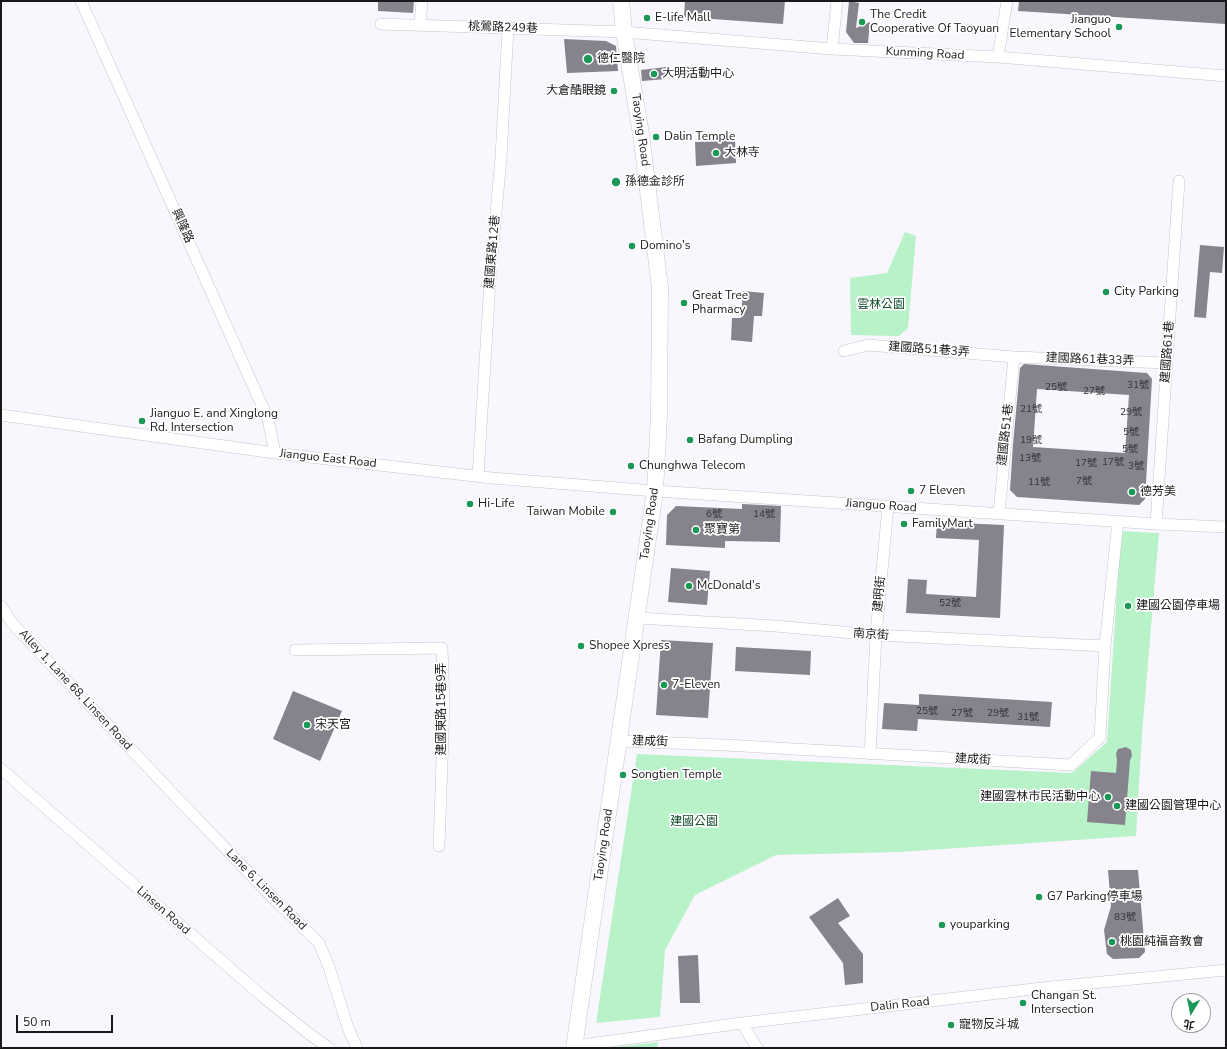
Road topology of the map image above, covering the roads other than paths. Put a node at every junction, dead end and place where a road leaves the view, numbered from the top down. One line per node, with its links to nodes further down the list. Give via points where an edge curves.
1 (81, 1): 18 (street, 興隆路, via 268,419)
2 (422, 1): 7 (street)
3 (621, 1): 9 (main road, Taoying Road)
4 (837, 1): 10 (street)
5 (1007, 1): 11 (street)
6 (381, 24): 7 (street, 桃鶯路249巷)
7 (420, 25): 8 (street, 桃鶯路249巷)
8 (508, 28): 9 (street, 桃鶯路249巷); 19 (street, 建國東路12巷)
9 (624, 32): 10 (street, Kunming Road); 20 (main road, Taoying Road, via 641,134 660,288 659,416)
10 (832, 49): 11 (street, Kunming Road)
11 (998, 57): 12 (street, Kunming Road)
12 (1226, 76)
13 (1179, 181): 16 (street, 建國路61巷)
14 (844, 351): 15 (street, 建國路51巷3弄, via 868,345)
15 (1014, 357): 16 (street, 建國路61巷33弄); 22 (street, 建國路51巷)
16 (1167, 363): 24 (street, 建國路61巷)
17 (1, 415): 18 (street, Jianguo East Road)
18 (275, 453): 19 (street, Jianguo East Road)
19 (478, 476): 20 (street, Jianguo East Road)
20 (655, 491): 21 (street, Jianguo Road); 27 (main road, Taoying Road)
21 (888, 506): 22 (street, Jianguo Road); 28 (street, 建明街)
22 (999, 513): 23 (street, Jianguo Road)
23 (1118, 521): 24 (street, Jianguo Road); 29 (street, 建成街)
24 (1156, 524): 25 (street, Jianguo Road)
25 (1226, 527)
26 (1, 606): 33 (street, Alley 1, Lane 68, Linsen Road, via 12,623)
27 (637, 618): 28 (street, 南京街); 31 (main road, Taoying Road)
28 (876, 635): 29 (street, 南京街); 32 (street, 建明街)
29 (1105, 646): 32 (street, 建成街, via 1100,737 1071,765)
30 (295, 650): 35 (street, 建國東路15巷9弄, via 442,648 444,704)
31 (619, 741): 32 (street, 建成街); 38 (main road, Taoying Road)
32 (870, 754)
33 (136, 755): 40 (street, Lane 6, Linsen Road, via 319,943)
34 (1, 769): 39 (street, Linsen Road, via 262,996)
35 (439, 846)
36 (1226, 970): 37 (street, Dalin Road, via 1051,987)
37 (742, 1023): 38 (street, Dalin Road); 41 (street)
38 (575, 1047)
39 (329, 1048)
40 (357, 1048)
41 (757, 1048)

